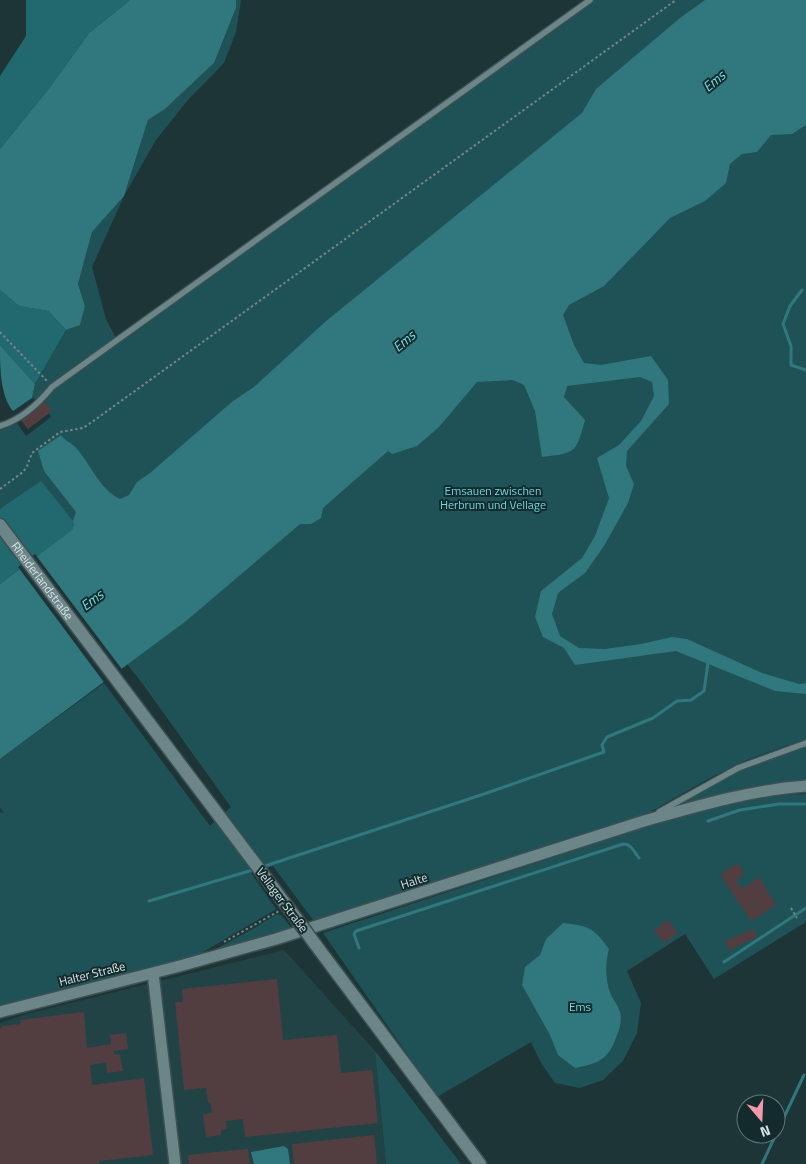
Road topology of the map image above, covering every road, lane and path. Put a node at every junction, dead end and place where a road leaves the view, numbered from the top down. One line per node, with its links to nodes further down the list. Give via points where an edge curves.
1 (590, 0): 4 (lane)
2 (676, 0): 6 (path, via 92,422 83,428 60,432 32,453 23,472)
3 (0, 332): 4 (path)
4 (52, 387): 5 (lane, via 41,400)
5 (0, 426)
6 (0, 489)
7 (0, 525): 8 (main road, Rheiderlandstraße)
8 (84, 636): 20 (main road, Vellager Straße, bridge)
9 (806, 743): 11 (lane, via 738,768)
10 (806, 786): 11 (street, Halte, via 785,787 704,804)
11 (644, 821): 16 (street, Halte, via 283,937)
12 (791, 908): 14 (path)
13 (280, 910): 15 (path)
14 (797, 918)
15 (218, 946)
16 (191, 963): 17 (street, Halter Straße)
17 (153, 972): 18 (street, Halter Straße); 19 (street)
18 (0, 1012)
19 (175, 1164)
20 (480, 1164)

